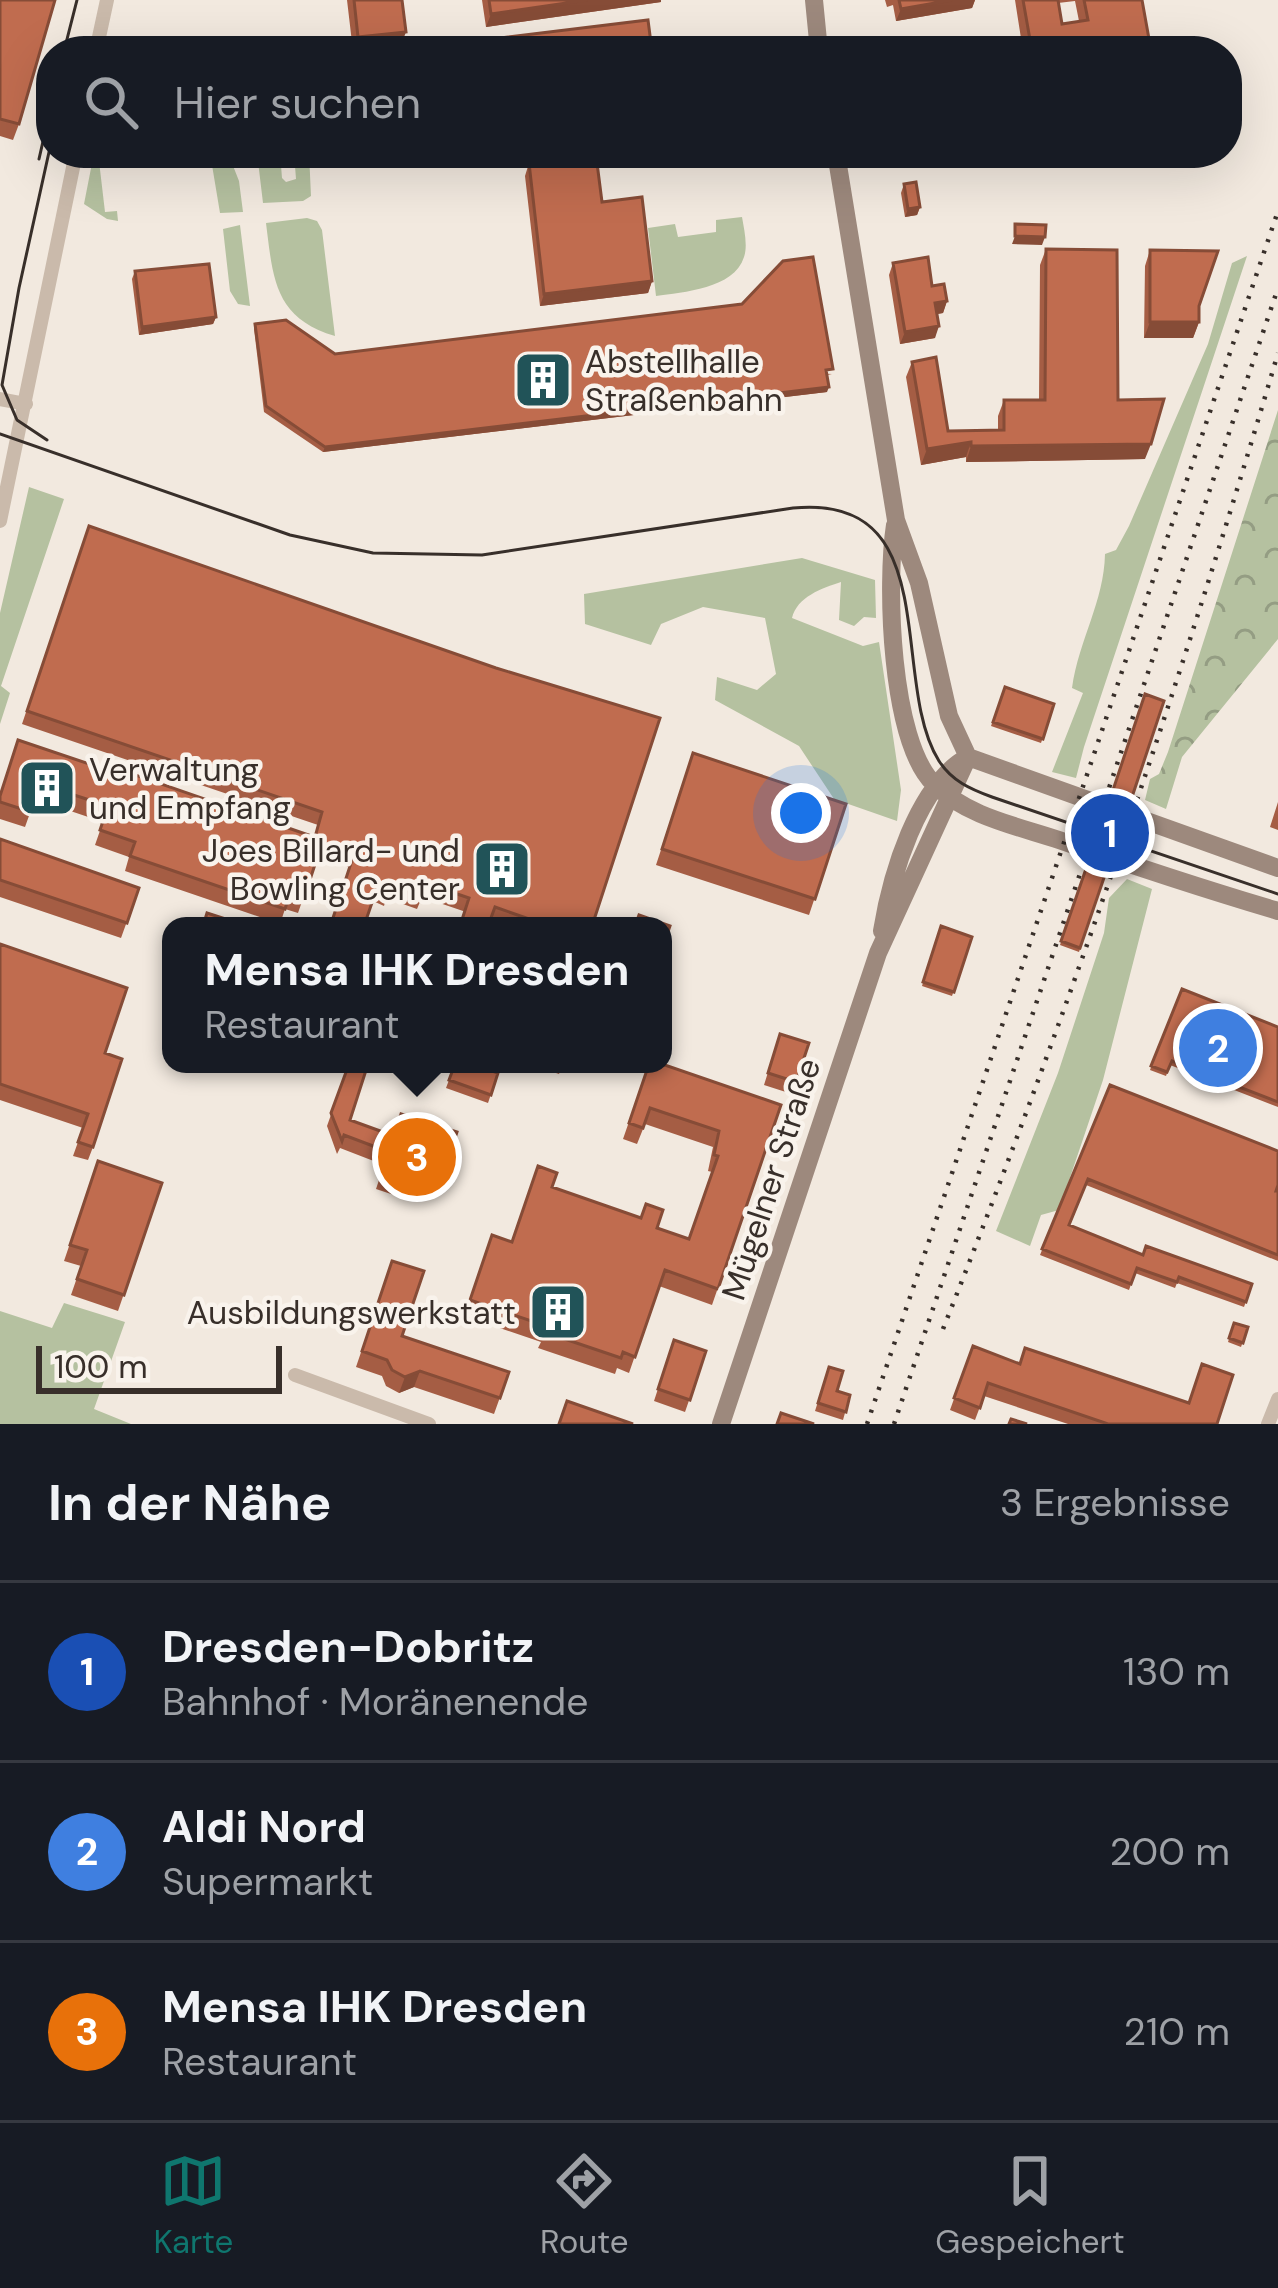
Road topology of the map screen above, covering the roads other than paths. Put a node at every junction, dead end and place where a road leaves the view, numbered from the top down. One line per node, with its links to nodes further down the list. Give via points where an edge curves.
1 (107, 0): 3 (street)
2 (814, 0): 4 (main road)
3 (99, 36)
4 (818, 36)
5 (73, 168): 8 (street)
6 (838, 168): 10 (main road)
7 (0, 399): 8 (street)
8 (26, 404): 9 (street)
9 (7, 460): 11 (street)
10 (896, 520): 12 (main road, via 949,716); 13 (main road, via 889,596 898,676 913,750)
11 (0, 521)
12 (968, 757): 13 (main road); 14 (main road, Mügelner Straße); 15 (main road)
13 (935, 785): 14 (main road); 17 (main road, Mügelner Straße, via 914,824)
14 (952, 798): 16 (main road); 17 (main road, Mügelner Straße)
15 (1278, 868)
16 (1278, 911)
17 (878, 953): 22 (main road, Mügelner Straße)
18 (295, 1376): 21 (street)
19 (1278, 1399): 20 (street)
20 (1271, 1423)
21 (429, 1424)
22 (721, 1424)

